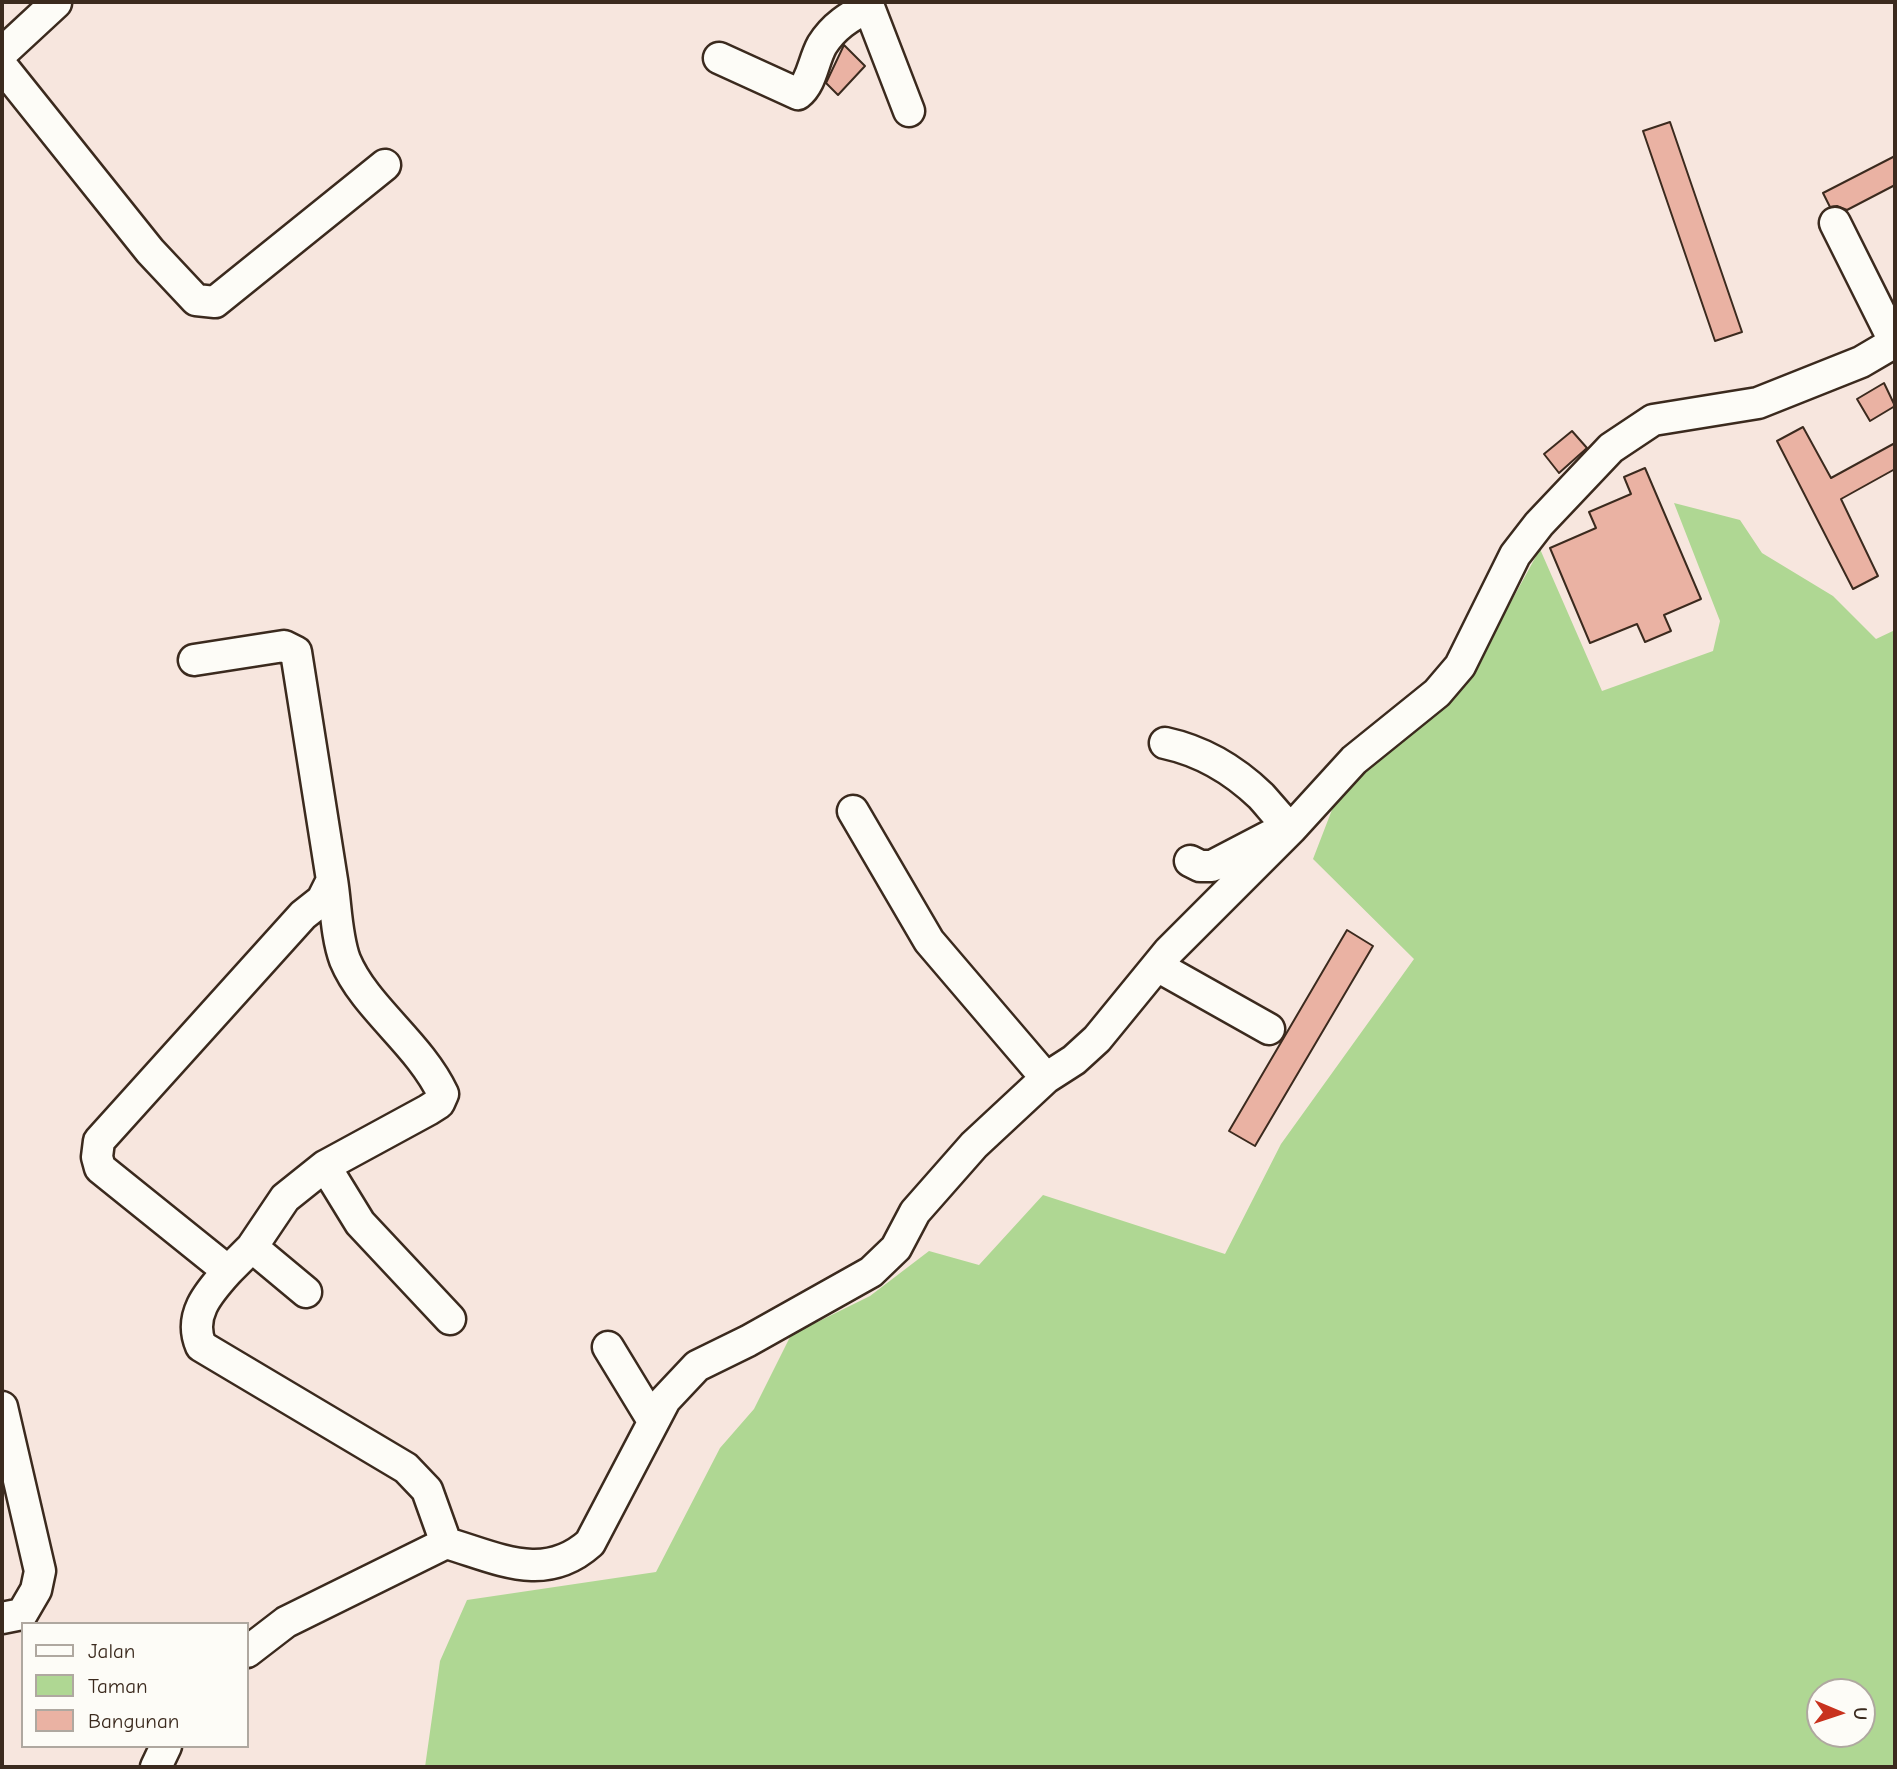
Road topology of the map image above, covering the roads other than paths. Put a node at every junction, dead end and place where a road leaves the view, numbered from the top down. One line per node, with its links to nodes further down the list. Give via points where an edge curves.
1 (56, 3): 3 (street)
2 (868, 4): 4 (street, via 840,22 798,94); 6 (street)
3 (2, 53)
4 (719, 58)
5 (2, 66): 7 (street, via 150,251 196,300 205,303 215,302)
6 (909, 111)
7 (385, 165)
8 (1835, 223): 9 (street)
9 (1895, 342): 13 (street, via 1861,362 1758,403 1653,420 1611,448 1515,555 1460,666 1437,693 1354,760)
10 (194, 660): 15 (street, via 284,646 296,652)
11 (1165, 743): 13 (street, via 1210,757 1260,795)
12 (853, 811): 18 (street, via 929,941)
13 (1289, 828): 14 (street, via 1212,866); 16 (street)
14 (1190, 860)
15 (332, 880): 19 (street, via 345,959 363,990 429,1067 443,1094 428,1110); 21 (street, via 322,900 303,915 99,1141 100,1168)
16 (1157, 966): 17 (street); 18 (street, via 1097,1039)
17 (1269, 1029)
18 (1046, 1078): 26 (street, via 974,1145 915,1212 896,1248 871,1272 697,1366 665,1399)
19 (325, 1166): 20 (street, via 285,1198); 23 (street, via 360,1223)
20 (252, 1247): 21 (street); 22 (street)
21 (228, 1271): 27 (street, via 196,1317 201,1346 405,1468 427,1490)
22 (306, 1292)
23 (450, 1319)
24 (608, 1347): 26 (street)
25 (2, 1407): 28 (street, via 40,1572 22,1614)
26 (653, 1421): 27 (street, via 590,1543 572,1559 551,1566 524,1565)
27 (446, 1543): 29 (street, via 286,1622)
28 (2, 1618)
29 (248, 1651)
30 (165, 1748): 31 (street)
31 (156, 1767)

